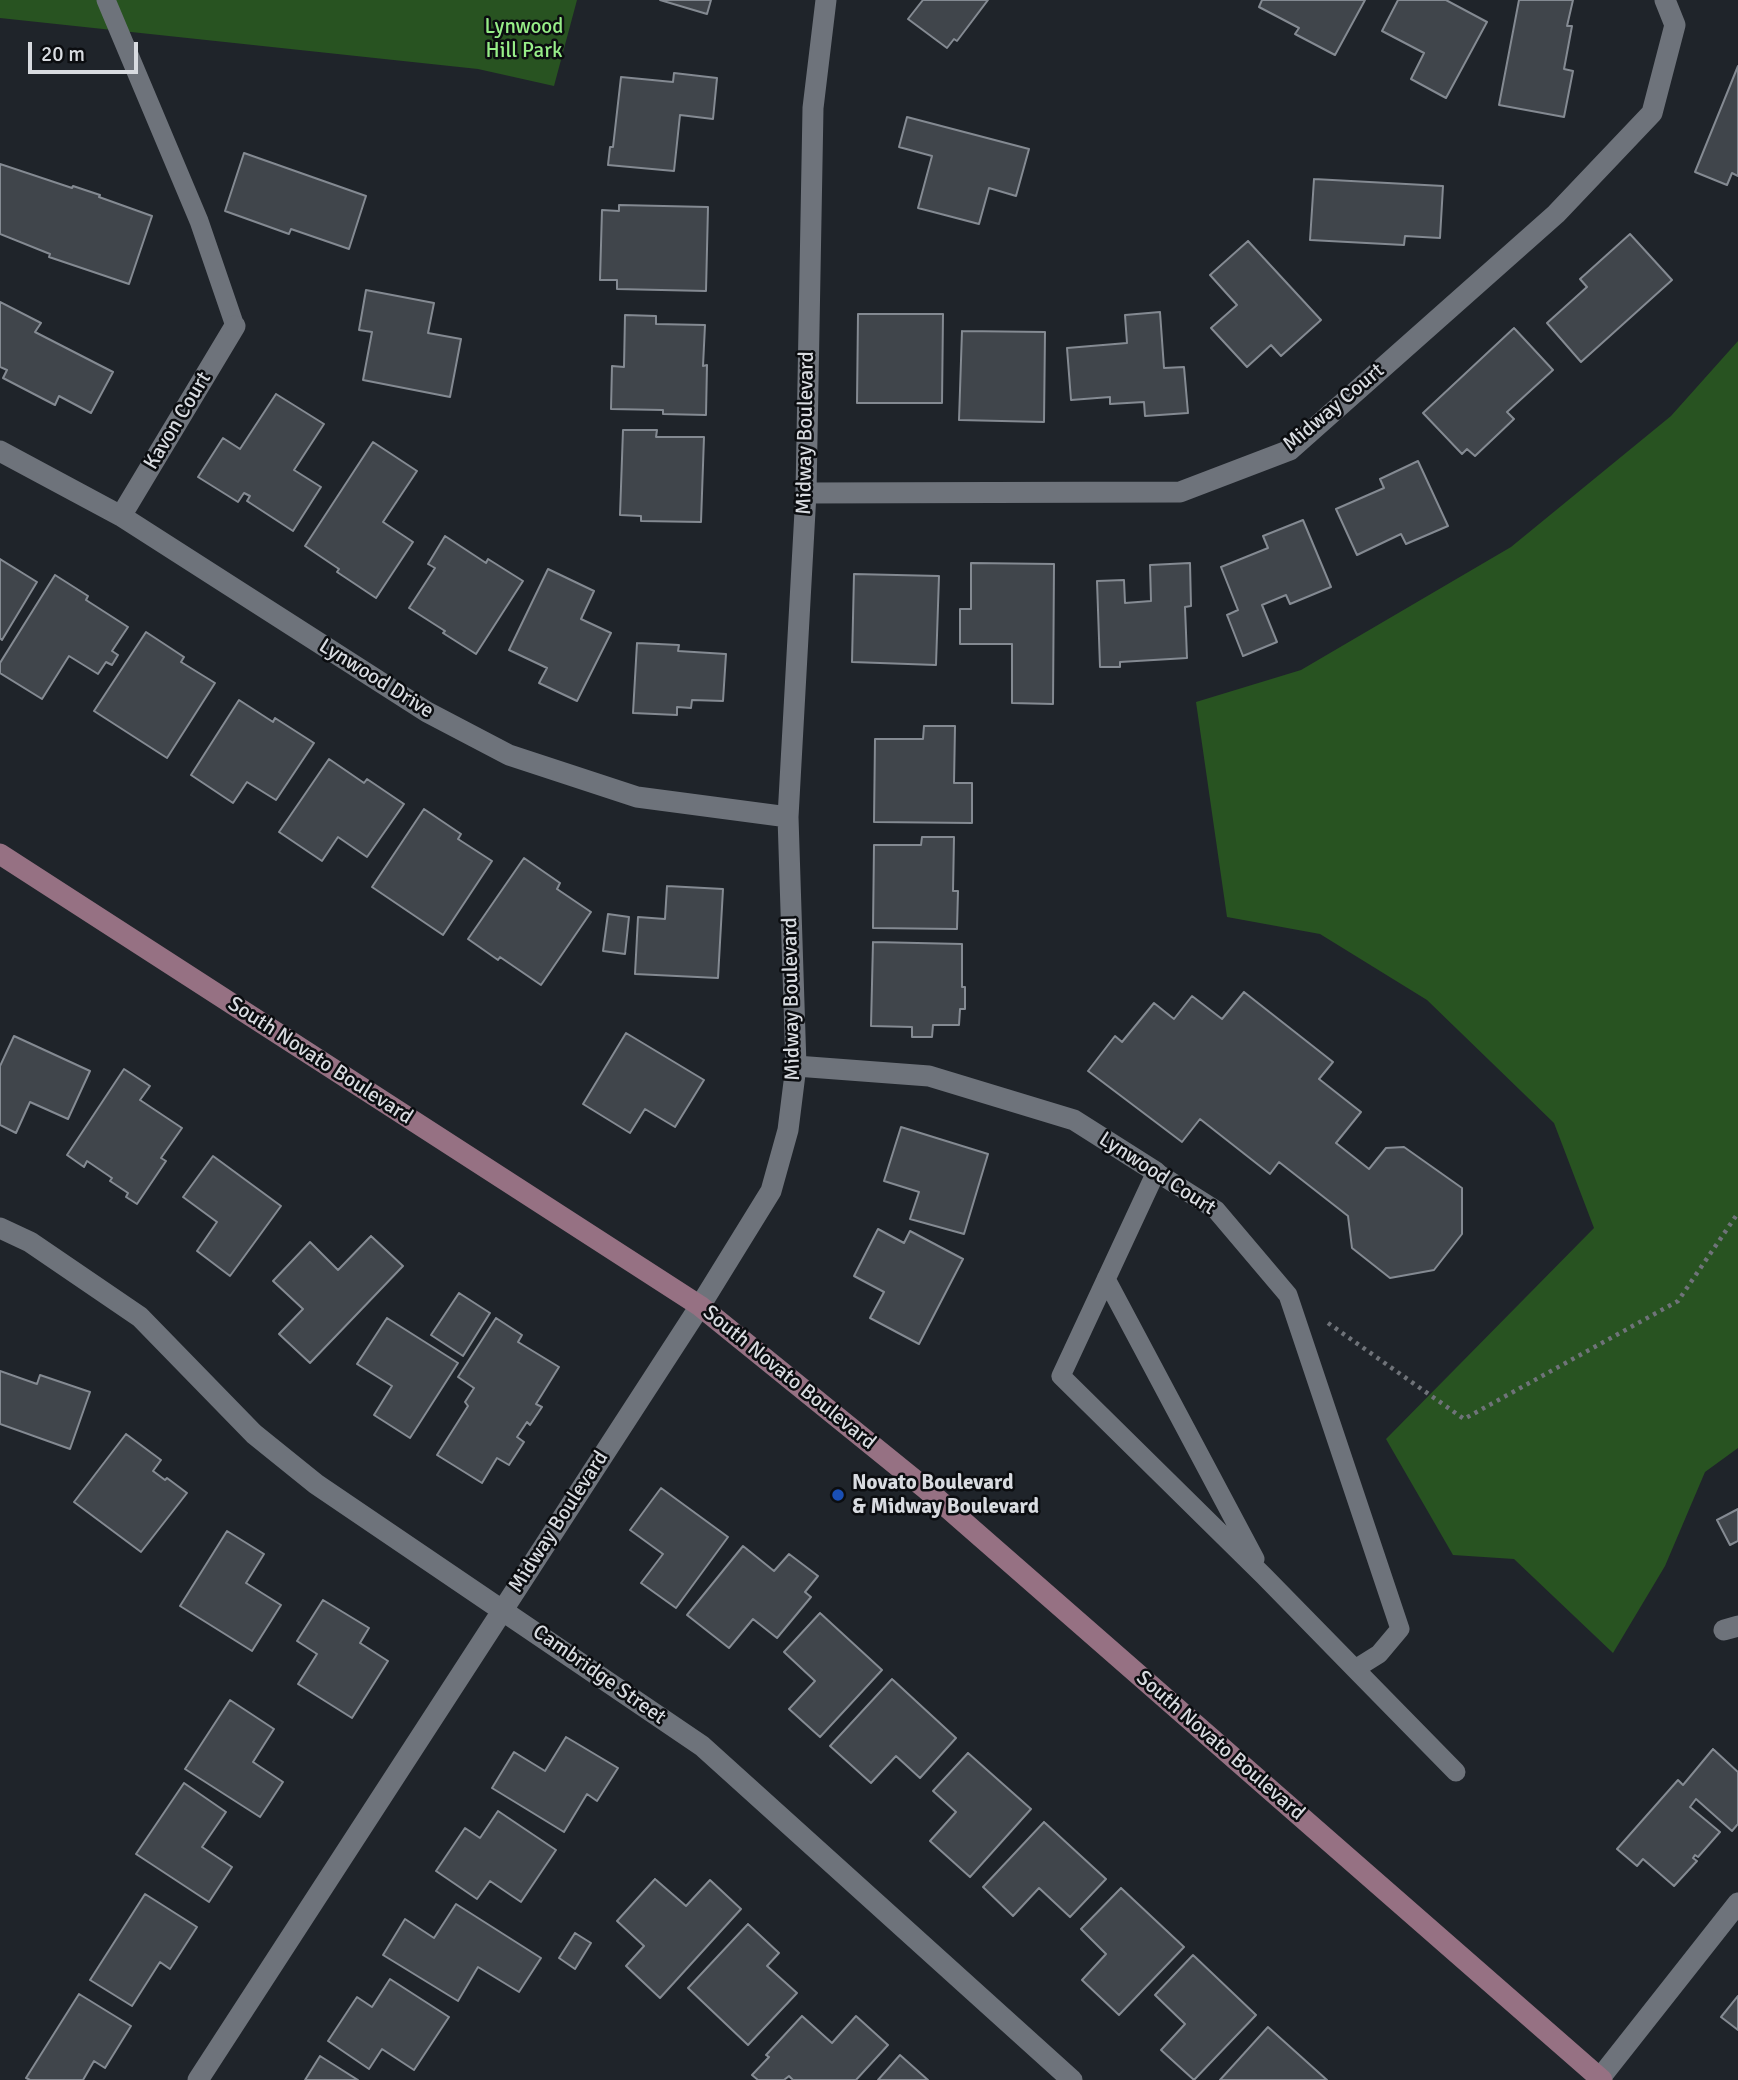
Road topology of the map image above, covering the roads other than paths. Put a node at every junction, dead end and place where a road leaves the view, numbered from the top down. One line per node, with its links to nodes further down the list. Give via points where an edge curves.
1 (106, 0): 4 (lane, via 199,221)
2 (827, 0): 6 (street, Midway Boulevard, via 813,108)
3 (1665, 0): 6 (street, Midway Court, via 1675,25 1652,113 1556,214 1290,450 1180,492)
4 (235, 326): 7 (street, Kavon Court)
5 (0, 451): 7 (street, Lynwood Drive)
6 (806, 493): 8 (street, Midway Boulevard)
7 (121, 516): 8 (street, Lynwood Drive, via 427,712 509,755 637,797)
8 (788, 817): 10 (street, Midway Boulevard)
9 (0, 855): 14 (main road, South Novato Boulevard)
10 (796, 1066): 11 (street, Lynwood Court, via 929,1076 1074,1121); 14 (street, Midway Boulevard, via 788,1130 771,1191)
11 (1156, 1172): 13 (lane); 17 (lane, Lynwood Court, via 1216,1210 1288,1295 1400,1629 1379,1654)
12 (0, 1228): 16 (street, Cambridge Street, via 30,1242 140,1317 254,1434 316,1484)
13 (1106, 1279): 15 (lane); 15 (lane, via 1061,1376)
14 (700, 1306): 16 (street, Midway Boulevard); 20 (main road, South Novato Boulevard, via 926,1489)
15 (1264, 1576): 17 (lane)
16 (502, 1608): 21 (street, Midway Boulevard); 22 (street, Cambridge Street, via 702,1746)
17 (1355, 1669): 18 (lane)
18 (1456, 1772)
19 (1738, 1903): 20 (street)
20 (1601, 2079)
21 (198, 2080)
22 (1072, 2080)

